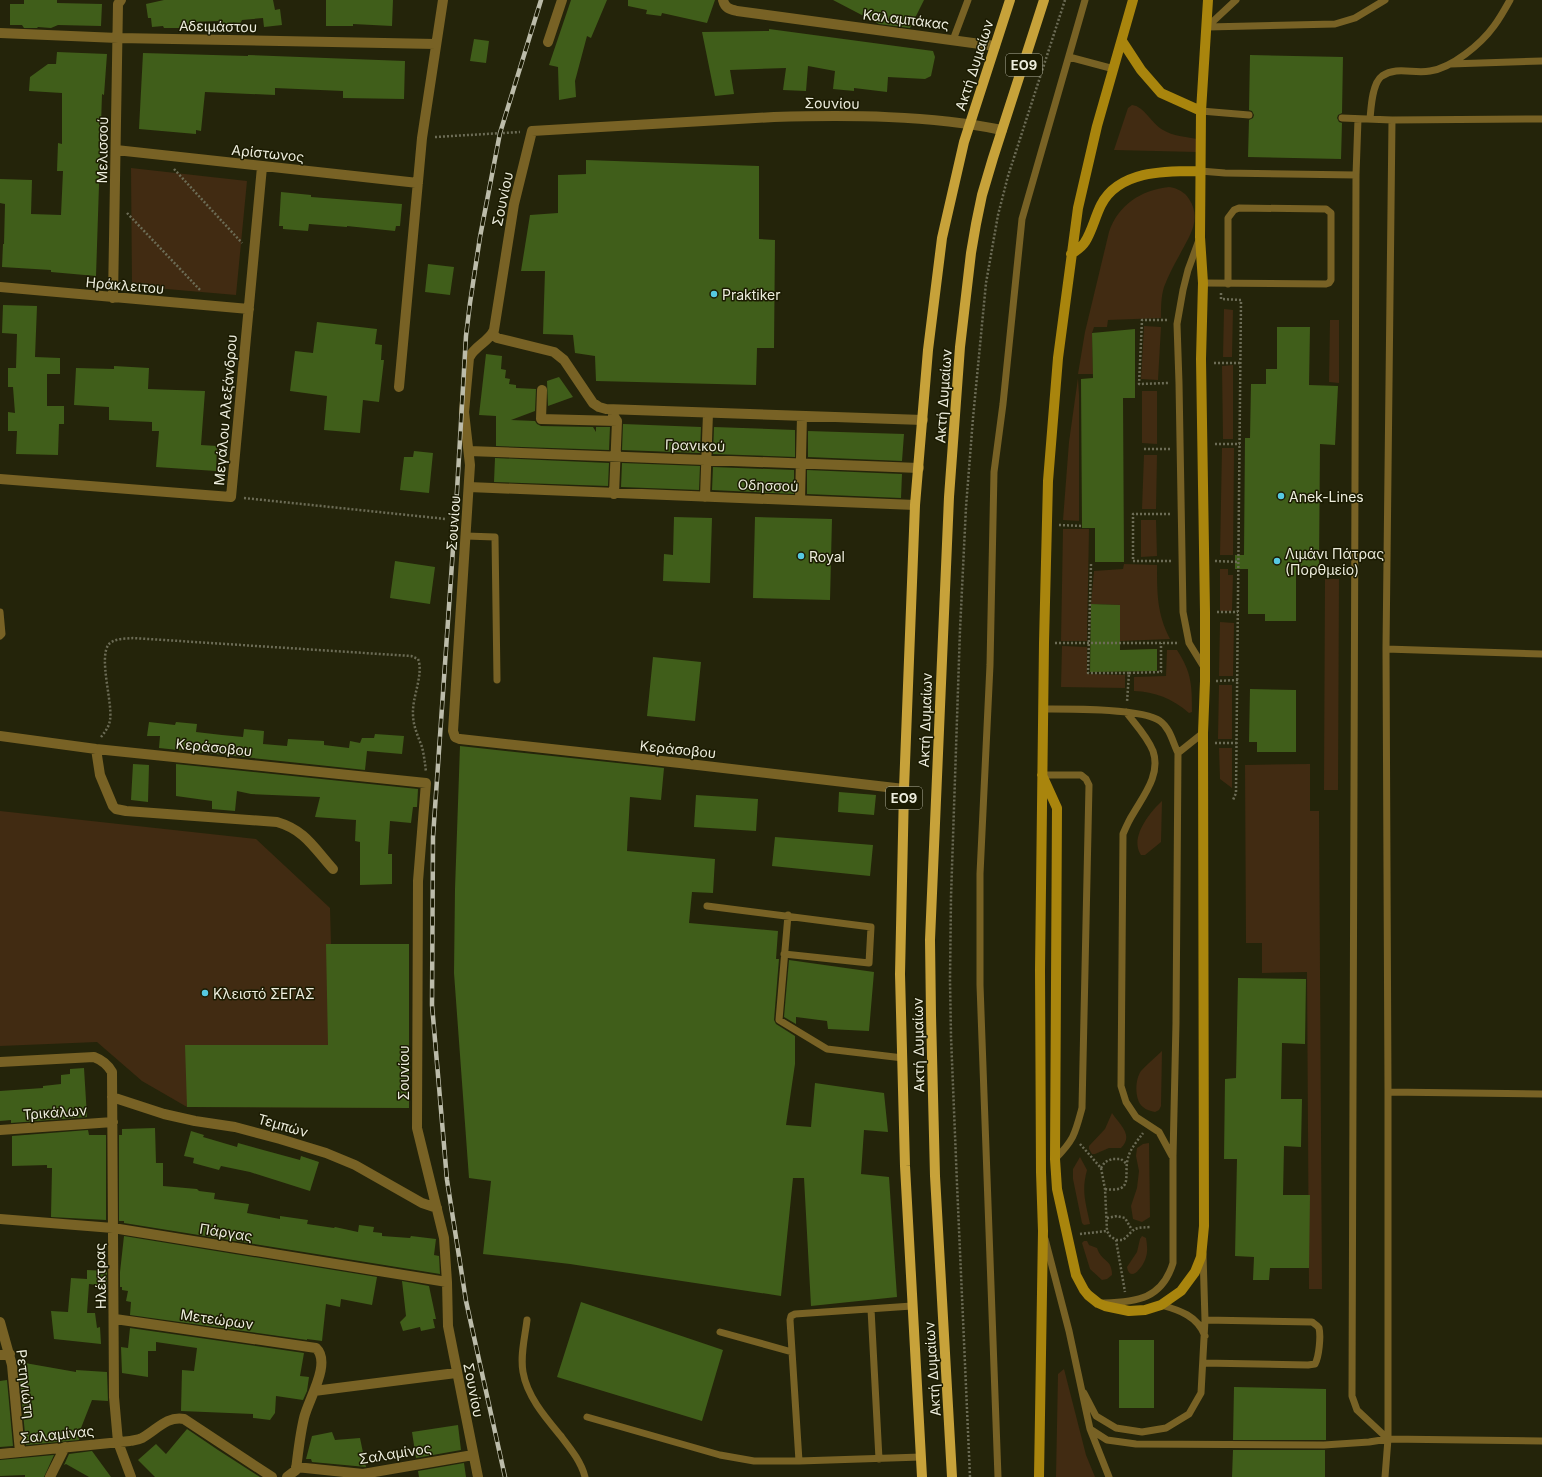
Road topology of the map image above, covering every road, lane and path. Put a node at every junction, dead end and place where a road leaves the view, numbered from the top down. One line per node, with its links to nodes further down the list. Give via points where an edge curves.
1 (443, 0): 21 (street)
2 (562, 0): 20 (street)
3 (723, 0): 18 (street, Καλαμπάκας, via 725,6 737,11)
4 (968, 0): 18 (lane)
5 (1010, 0): 22 (main road, Ακτή Δυμαίων / ΕΟ9)
6 (1044, 0): 35 (main road, Ακτή Δυμαίων / ΕΟ9)
7 (1065, 0): 186 (path, via 1008,176 991,250 981,329 966,507 950,980 956,1184)
8 (1086, 0): 23 (lane)
9 (1133, 0): 19 (main road)
10 (1208, 0): 15 (main road)
11 (1236, 0): 15 (lane)
12 (1384, 0): 15 (lane, via 1355,18 1335,24)
13 (1510, 0): 25 (lane, via 1494,26 1477,46)
14 (119, 2): 17 (street, Μελισσού)
15 (1207, 27): 27 (main road)
16 (0, 33): 17 (street, Αδειμάστου)
17 (118, 38): 21 (street, Αδειμάστου); 38 (street, Μελισσού)
18 (953, 40): 22 (street, Καλαμπάκας)
19 (1122, 41): 26 (main road); 27 (main road, via 1140,70 1161,94)
20 (548, 42)
21 (436, 44): 37 (street)
22 (995, 46): 34 (main road, Ακτή Δυμαίων / ΕΟ9)
23 (1069, 57): 26 (lane); 187 (lane, via 1022,219 994,472 990,665 980,874 980,985)
24 (1542, 61): 25 (lane)
25 (1449, 64): 31 (lane, via 1430,71 1394,71 1381,77 1375,84)
26 (1114, 69): 46 (main road, via 1081,193)
27 (1201, 111): 28 (lane); 41 (main road)
28 (1249, 115)
29 (1342, 118): 30 (lane)
30 (1358, 119): 31 (lane); 42 (lane)
31 (1370, 119): 33 (lane)
32 (1542, 119): 33 (lane)
33 (1392, 120): 99 (lane)
34 (970, 123): 35 (street, Σουνίου); 36 (street, Σουνίου, via 872,117 774,116); 64 (main road, Ακτή Δυμαίων / ΕΟ9, via 939,256)
35 (1002, 130): 185 (main road, Ακτή Δυμαίων / ΕΟ9, via 976,224 960,346 949,504 930,940 935,1176)
36 (532, 131): 37 (path); 55 (street, Σουνίου, via 514,204 497,322)
37 (422, 138): 43 (street)
38 (116, 150): 39 (street, Αρίστωνος); 44 (street, Μελισσού)
39 (161, 155): 40 (street, Αρίστωνος); 47 (path)
40 (262, 167): 43 (street, Αρίστωνος); 47 (street, Μεγάλου Αλεξάνδρου)
41 (1200, 171): 42 (lane); 45 (main road); 46 (main road, via 1152,173 1122,184 1111,192 1102,204 1085,243)
42 (1356, 175): 167 (lane, via 1352,1396 1357,1410)
43 (418, 183): 59 (street)
44 (115, 200): 51 (street, Μελισσού); 52 (path)
45 (1200, 237): 50 (main road); 54 (lane, via 1182,290)
46 (1071, 254): 84 (main road, via 1054,404)
47 (253, 255): 53 (street, Μεγάλου Αλεξάνδρου)
48 (1228, 284): 48 (lane, via 1329,283 1331,213 1326,209 1234,210 1228,218); 50 (lane)
49 (0, 287): 51 (street, Ηράκλειτου)
50 (1203, 287): 56 (main road); 57 (path, via 1221,291 1221,299 1241,300)
51 (113, 298): 52 (street, Ηράκλειτου)
52 (215, 306): 53 (street, Ηράκλειτου)
53 (249, 309): 78 (street, Μεγάλου Αλεξάνδρου)
54 (1178, 320): 58 (lane); 58 (path, via 1142,320 1139,384)
55 (493, 334): 61 (street, via 497,338 554,352 564,360 593,402 599,408); 70 (street, Σουνίου, via 473,351 469,358 464,412)
56 (1201, 363): 57 (path); 66 (main road)
57 (1241, 364): 67 (path)
58 (1179, 383): 69 (lane)
59 (399, 387)
60 (542, 390): 65 (street, via 541,419)
61 (610, 410): 62 (street); 65 (street)
62 (708, 413): 63 (street); 72 (street)
63 (802, 416): 64 (street); 73 (street)
64 (923, 420): 74 (main road, Ακτή Δυμαίων / ΕΟ9)
65 (617, 421): 71 (street)
66 (1202, 444): 67 (path); 88 (main road)
67 (1240, 444): 89 (path)
68 (1144, 449): 69 (path)
69 (1180, 449): 82 (lane)
70 (469, 451): 71 (street, Γρανικού); 76 (street, Σουνίου)
71 (616, 456): 72 (street, Γρανικού); 77 (street)
72 (706, 460): 73 (street, Γρανικού); 79 (street)
73 (801, 463): 74 (street, Γρανικού); 80 (street)
74 (919, 468): 81 (main road, Ακτή Δυμαίων / ΕΟ9)
75 (0, 479): 78 (street, Μεγάλου Αλεξάνδρου)
76 (469, 487): 77 (street, Οδησσού); 86 (street, Σουνίου)
77 (614, 494): 79 (street, Οδησσού)
78 (231, 497): 83 (path)
79 (705, 497): 80 (street, Οδησσού)
80 (800, 500): 81 (street, Οδησσού)
81 (915, 505): 116 (main road, Ακτή Δυμαίων / ΕΟ9)
82 (1181, 514): 87 (lane); 87 (path, via 1133,514 1133,561)
83 (446, 518)
84 (1046, 525): 85 (path); 95 (main road)
85 (1082, 526)
86 (466, 536): 103 (lane, via 495,537); 108 (street, Σουνίου)
87 (1181, 561): 96 (lane, via 1183,612)
88 (1204, 561): 89 (path); 92 (main road)
89 (1239, 562): 93 (path)
90 (1091, 564): 97 (path)
91 (0, 612): 94 (lane)
92 (1205, 612): 93 (path); 101 (main road)
93 (1238, 612): 104 (path)
94 (0, 636)
95 (1044, 643): 97 (path); 106 (main road)
96 (1189, 643): 98 (path); 101 (lane)
97 (1088, 644): 98 (path); 102 (path, via 1088,673)
98 (1161, 644): 102 (path, via 1161,672)
99 (1386, 649): 100 (lane); 124 (lane)
100 (1542, 654)
101 (1205, 670): 105 (main road)
102 (1129, 673): 107 (path)
103 (497, 680)
104 (1238, 680): 105 (path); 111 (path)
105 (1205, 681): 110 (main road)
106 (1043, 709): 107 (lane); 114 (main road)
107 (1126, 712): 113 (lane, via 1152,716 1160,720); 128 (lane, via 1148,740 1155,764 1146,794 1132,814 1123,834 1122,854 1121,1086 1126,1102 1136,1117)
108 (453, 731): 116 (street, Κεράσοβου, via 455,737 460,739)
109 (0, 736): 112 (street, Κεράσοβου)
110 (1203, 738): 111 (path); 113 (lane); 146 (main road)
111 (1237, 743): 117 (path, via 1236,793)
112 (96, 750): 115 (street, Κεράσοβου); 115 (path, via 97,742 107,730 110,721 106,654 109,644 116,640 133,638 411,656 418,659 420,665 412,716 424,755); 118 (street, via 100,775 116,809 289,825 302,834)
113 (1178, 753): 131 (lane, via 1176,1023)
114 (1042, 775): 130 (lane, via 1081,775 1089,785 1082,1108); 132 (main road, via 1057,808); 142 (main road, via 1040,970)
115 (426, 783): 136 (street, Σουνίου, via 418,888 417,1128)
116 (904, 789): 122 (main road, Ακτή Δυμαίων / ΕΟ9, via 900,966)
117 (1233, 800)
118 (333, 869)
119 (707, 906): 120 (lane)
120 (788, 915): 121 (lane); 121 (lane, via 871,926 869,963)
121 (784, 954): 122 (lane, via 779,1020 827,1049)
122 (903, 1058): 151 (main road, Ακτή Δυμαίων / ΕΟ9)
123 (0, 1062): 126 (street, Ηλέκτρας, via 94,1057 100,1059 112,1072)
124 (1388, 1092): 125 (lane); 167 (lane)
125 (1542, 1094)
126 (112, 1097): 127 (street, Ηλέκτρας); 136 (street, Τεμπών, via 164,1114 235,1127 319,1150 355,1165 422,1203)
127 (113, 1122): 129 (street, Τρικάλων); 140 (street, Ηλέκτρας)
128 (1149, 1125): 131 (lane, via 1159,1132); 133 (path, via 1128,1157)
129 (0, 1130)
130 (1074, 1137): 132 (lane); 134 (path)
131 (1172, 1156): 148 (lane, via 1173,1263 1156,1290 1142,1298)
132 (1055, 1159): 144 (main road, via 1057,1189)
133 (1127, 1164): 134 (path, via 1121,1159 1112,1159 1105,1162); 135 (path, via 1127,1181 1121,1188)
134 (1101, 1168): 135 (path)
135 (1105, 1189): 137 (path)
136 (436, 1208): 147 (street, Σουνίου, via 444,1238)
137 (1107, 1218): 141 (path, via 1125,1218); 143 (path)
138 (0, 1219): 140 (street, Πάργας)
139 (1150, 1227): 141 (path)
140 (113, 1228): 147 (street, Πάργας); 153 (street, Ηλέκτρας)
141 (1132, 1230): 145 (path, via 1123,1240)
142 (1043, 1231): 163 (lane); 188 (main road)
143 (1107, 1231): 144 (path); 145 (path)
144 (1067, 1236): 149 (main road, via 1076,1275 1088,1295)
145 (1116, 1240): 148 (path)
146 (1203, 1240): 150 (main road, via 1201,1257 1187,1286); 155 (lane)
147 (447, 1282): 162 (street, Σουνίου, via 448,1326)
148 (1127, 1302): 149 (lane)
149 (1098, 1303): 150 (main road, via 1113,1309 1129,1311)
150 (1161, 1305): 158 (lane, via 1189,1315)
151 (912, 1306): 152 (lane); 174 (main road, Ακτή Δυμαίων / ΕΟ9)
152 (871, 1309): 159 (lane, via 795,1314 790,1320); 175 (lane)
153 (115, 1318): 164 (street, Μετεώρων, via 316,1348 321,1353 321,1364); 169 (street, Ηλέκτρας, via 114,1397)
154 (527, 1320): 183 (lane, via 522,1354 523,1372 528,1389 541,1412 572,1451)
155 (1205, 1320): 158 (lane); 161 (lane, via 1312,1322 1319,1330 1318,1358 1315,1364 1308,1365)
156 (0, 1322): 160 (street, Ρετηνιώτη)
157 (720, 1332): 159 (lane)
158 (1205, 1336): 161 (lane)
159 (792, 1352): 176 (lane)
160 (5, 1355): 171 (street, Ρετηνιώτη)
161 (1203, 1363): 163 (lane, via 1201,1393 1188,1414 1166,1428 1142,1432 1116,1428 1096,1416)
162 (456, 1373): 164 (street); 173 (street, Σουνίου)
163 (1080, 1386): 166 (lane)
164 (314, 1392): 177 (street, via 304,1419)
165 (587, 1417): 176 (lane, via 742,1460)
166 (1090, 1429): 167 (lane, via 1107,1440 1136,1444 1324,1445); 189 (lane)
167 (1388, 1439): 168 (lane); 190 (lane)
168 (1542, 1441)
169 (118, 1442): 170 (street, Σαλαμίνας); 179 (street, Ηλέκτρας); 180 (street, via 141,1438 171,1419 184,1419)
170 (65, 1447): 171 (street, Σαλαμίνας); 178 (street)
171 (20, 1452): 172 (street, Σαλαμίνας)
172 (0, 1454)
173 (473, 1455): 177 (street, Σαλαμίνος, via 363,1474); 182 (street, Σουνίου)
174 (921, 1457): 175 (lane); 184 (main road, Ακτή Δυμαίων / ΕΟ9)
175 (879, 1459): 176 (lane)
176 (799, 1462)
177 (296, 1468): 181 (street)
178 (50, 1477)
179 (130, 1477)
180 (272, 1477)
181 (287, 1477)
182 (478, 1477)
183 (585, 1477)
184 (922, 1477)
185 (952, 1477)
186 (970, 1477)
187 (998, 1477)
188 (1039, 1477)
189 (1109, 1477)
190 (1385, 1477)

